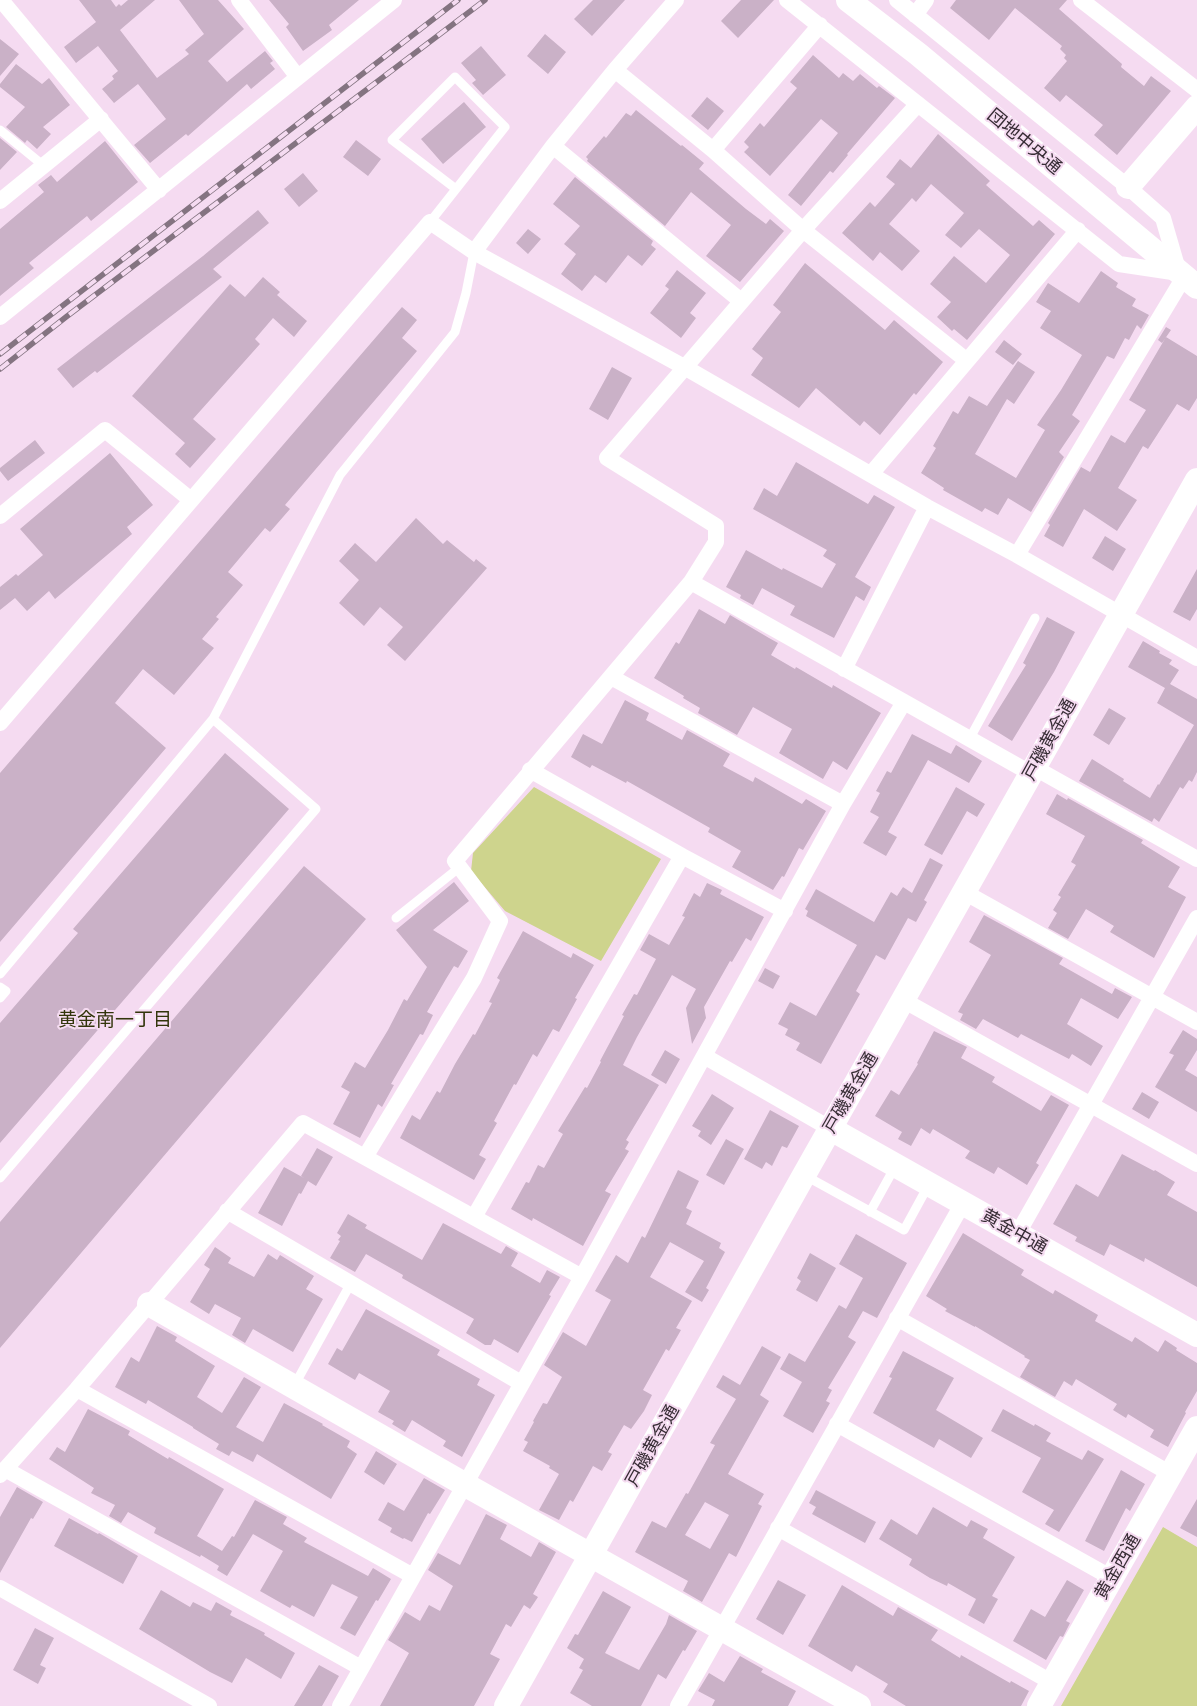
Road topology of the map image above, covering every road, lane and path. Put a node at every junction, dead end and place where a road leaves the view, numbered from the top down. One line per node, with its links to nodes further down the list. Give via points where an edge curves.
1 (2, 0): 17 (street)
2 (394, 0): 13 (street)
3 (676, 0): 12 (street)
4 (787, 0): 11 (street)
5 (848, 0): 30 (street, 団地中央通, via 918,54)
6 (897, 0): 10 (street)
7 (926, 0): 10 (street)
8 (1081, 0): 14 (street)
9 (240, 1): 13 (street)
10 (915, 15): 22 (street)
11 (820, 25): 15 (street); 20 (street)
12 (615, 70): 19 (street); 20 (street)
13 (298, 76): 24 (street)
14 (1197, 90)
15 (918, 104): 27 (street); 28 (street)
16 (1197, 106): 22 (street)
17 (101, 119): 21 (street); 24 (street)
18 (0, 130): 21 (lane)
19 (553, 146): 29 (street); 31 (street)
20 (713, 150): 27 (street)
21 (44, 166): 25 (street)
22 (1128, 187): 30 (street, via 1163,218)
23 (456, 189): 23 (lane, via 392,140 455,77 505,126); 26 (lane)
24 (159, 190): 32 (street)
25 (0, 201)
26 (430, 222): 29 (street); 37 (street)
27 (803, 230): 31 (street); 33 (street)
28 (1078, 230): 30 (street, via 1119,264); 33 (street)
29 (474, 252): 34 (street); 48 (lane, via 455,332 340,475)
30 (1187, 279): 40 (street)
31 (741, 301): 34 (street)
32 (0, 317)
33 (966, 360): 35 (street)
34 (686, 368): 35 (street); 41 (street, via 607,458 716,526 716,542)
35 (871, 474): 38 (street)
36 (1197, 480): 42 (street, 戸磯黄金通)
37 (191, 500): 39 (street, via 105,430); 49 (street)
38 (927, 507): 40 (street); 45 (street)
39 (0, 516)
40 (1017, 555): 42 (street)
41 (691, 582): 45 (street); 46 (street)
42 (1120, 615): 44 (street); 52 (street, 戸磯黄金通)
43 (1035, 618): 50 (lane)
44 (1197, 658)
45 (844, 670): 47 (street)
46 (611, 677): 51 (street); 53 (street)
47 (904, 702): 50 (street); 53 (street)
48 (213, 719): 61 (lane); 74 (lane, via 316,810)
49 (0, 723)
50 (970, 738): 52 (street)
51 (530, 770): 54 (street); 56 (street, via 455,861)
52 (1033, 771): 55 (street); 57 (street, 戸磯黄金通)
53 (844, 804): 58 (street)
54 (682, 856): 58 (street); 79 (street)
55 (1197, 859)
56 (460, 867): 59 (lane); 70 (street, via 500,921 474,978)
57 (964, 892): 63 (street); 65 (street, 戸磯黄金通)
58 (784, 911): 67 (street)
59 (396, 918)
60 (1197, 918): 63 (street)
61 (0, 974)
62 (0, 987): 64 (lane, via 6,991)
63 (1152, 996): 66 (street); 68 (street)
64 (0, 998)
65 (903, 1000): 68 (street); 69 (street, 戸磯黄金通)
66 (1197, 1022)
67 (704, 1056): 69 (street); 81 (street)
68 (1090, 1104): 71 (street); 80 (street)
69 (831, 1128): 72 (street, 黄金中通); 73 (street, 戸磯黄金通)
70 (365, 1157): 77 (street, via 303,1123); 79 (street)
71 (1197, 1164)
72 (896, 1165): 75 (street, 黄金中通); 78 (lane)
73 (804, 1175): 78 (lane); 95 (street, 戸磯黄金通)
74 (0, 1178)
75 (929, 1184): 76 (street, 黄金中通); 78 (lane, via 904,1230)
76 (963, 1203): 80 (street, 黄金中通); 84 (street)
77 (227, 1211): 82 (street); 83 (street)
78 (870, 1212)
79 (474, 1217): 81 (street)
80 (1018, 1234): 85 (street, 黄金中通)
81 (582, 1276): 86 (street)
82 (351, 1284): 86 (street); 87 (lane)
83 (149, 1304): 87 (street); 88 (street)
84 (897, 1318): 89 (street); 92 (street)
85 (1197, 1334)
86 (521, 1383): 93 (street)
87 (294, 1386): 93 (street)
88 (77, 1389): 91 (street); 96 (street)
89 (837, 1424): 94 (street); 97 (street)
90 (1197, 1428): 92 (street, 黄金西通)
91 (3, 1472): 100 (street)
92 (1171, 1474): 97 (street, 黄金西通)
93 (464, 1484): 95 (street); 96 (street)
94 (778, 1528): 99 (street); 101 (street)
95 (591, 1556): 99 (street); 104 (street, 戸磯黄金通)
96 (413, 1576): 100 (street)
97 (1112, 1578): 101 (street, 黄金西通)
98 (0, 1588): 102 (street)
99 (721, 1628): 105 (street); 106 (street)
100 (361, 1668): 103 (street)
101 (1052, 1682): 107 (street, 黄金西通)
102 (210, 1706)
103 (340, 1706)
104 (506, 1706)
105 (678, 1706)
106 (859, 1706)
107 (1039, 1706)

